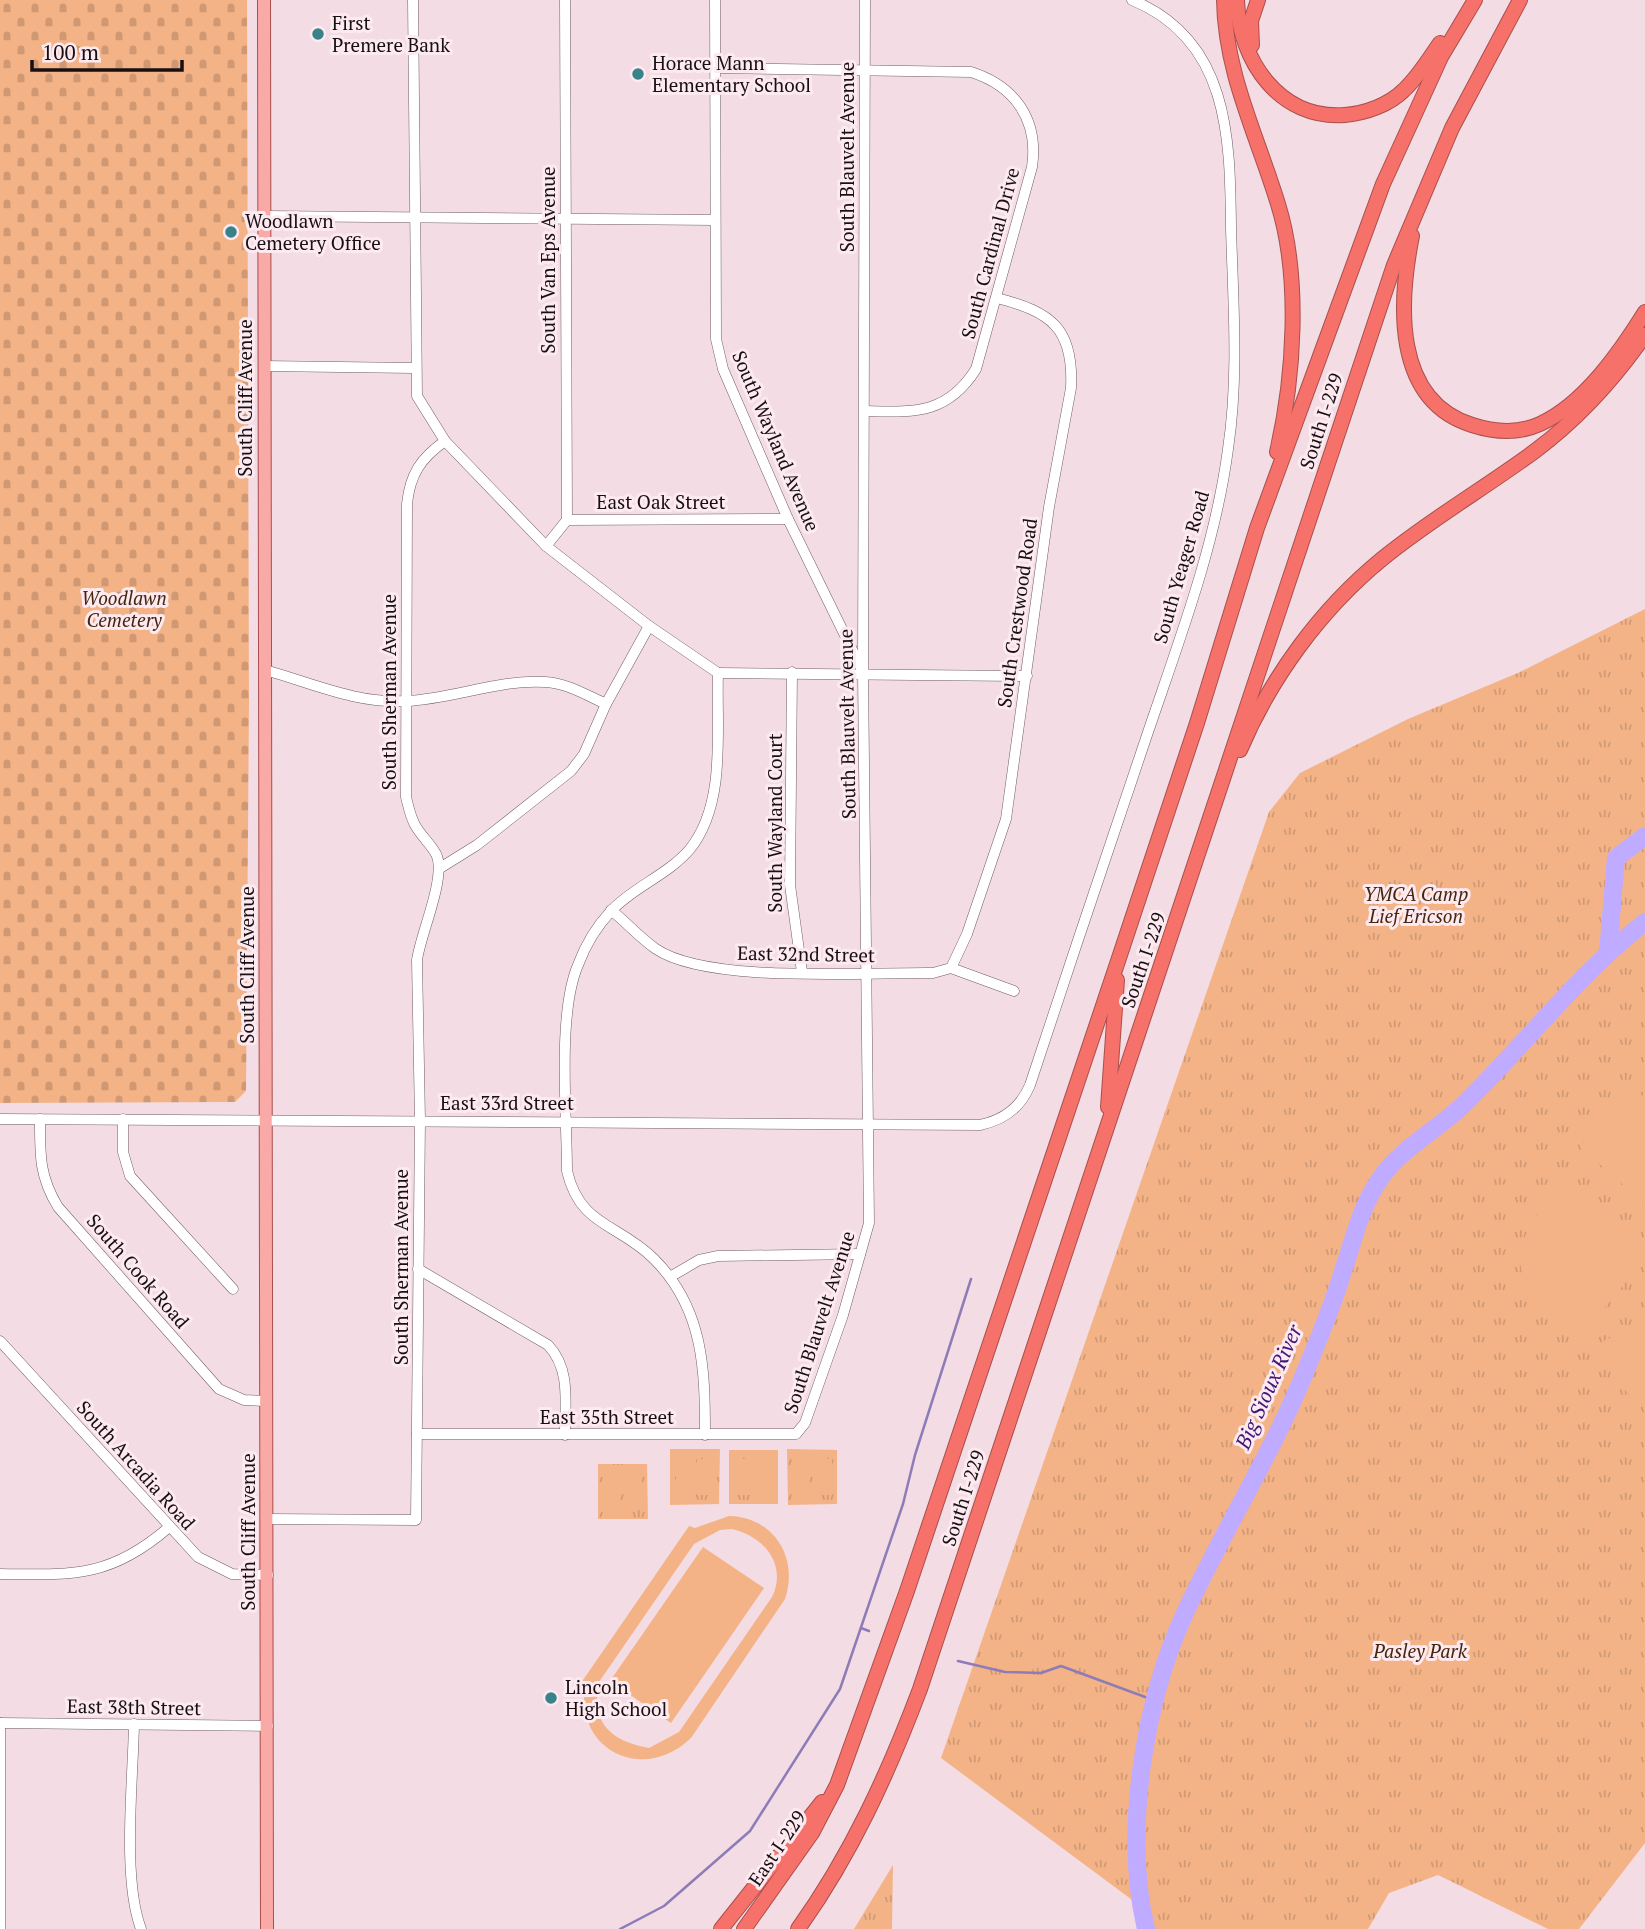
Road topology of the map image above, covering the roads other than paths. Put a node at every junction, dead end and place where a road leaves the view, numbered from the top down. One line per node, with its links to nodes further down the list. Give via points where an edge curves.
1 (264, 0): 16 (main road, South Cliff Avenue)
2 (413, 0): 17 (street)
3 (565, 0): 18 (street, South Van Eps Avenue)
4 (715, 0): 13 (street, South Wayland Avenue)
5 (865, 0): 14 (street, South Blauvelt Avenue)
6 (1132, 0): 47 (street, South Yeager Road, via 1168,21 1192,46 1209,73 1227,126 1234,361 1230,435 1215,522 1188,613 1030,1085)
7 (1224, 0): 29 (highway, via 1230,63 1279,206 1290,286 1285,406)
8 (1237, 0): 12 (highway, via 1242,32)
9 (1258, 0): 12 (highway, via 1251,21)
10 (1474, 0): 12 (highway, via 1404,91 1369,110 1337,116 1307,111 1282,98); 29 (highway, South I-229, via 1441,57 1384,184)
11 (1520, 0): 15 (highway, South I-229)
12 (1256, 67)
13 (716, 68): 14 (street, South Cardinal Drive); 19 (street, South Wayland Avenue)
14 (864, 69): 20 (street, South Cardinal Drive, via 971,72 1000,84 1028,116 1035,150); 25 (street, South Blauvelt Avenue)
15 (1436, 161): 21 (highway, via 1409,254 1405,330 1419,382 1449,415 1489,430 1539,424 1579,396); 39 (highway, South I-229, via 1394,265)
16 (264, 216): 17 (street); 23 (main road, South Cliff Avenue)
17 (416, 217): 18 (street); 24 (street)
18 (566, 219): 19 (street); 28 (street, South Van Eps Avenue)
19 (715, 220): 27 (street, South Wayland Avenue, via 720,359)
20 (997, 298): 25 (street, South Cardinal Drive, via 976,369 953,398 911,412); 36 (street, South Crestwood Road, via 1030,306 1050,318 1067,339 1072,369)
21 (1645, 312)
22 (1645, 335): 39 (highway, via 1596,396 1555,435 1405,541 1330,610 1289,661 1259,709)
23 (264, 366): 24 (street); 32 (main road, South Cliff Avenue)
24 (414, 368): 26 (street, via 417,396)
25 (865, 411): 34 (street, South Blauvelt Avenue)
26 (445, 441): 30 (street); 37 (street, South Sherman Avenue, via 419,463 408,490)
27 (788, 519): 28 (street, East Oak Street); 34 (street, South Wayland Avenue)
28 (567, 520): 30 (street)
29 (1257, 528): 42 (highway, South I-229)
30 (546, 546): 31 (street)
31 (649, 626): 35 (street); 38 (street)
32 (265, 670): 37 (street, via 351,696); 51 (main road, South Cliff Avenue)
33 (792, 672): 34 (street); 35 (street); 44 (street, South Wayland Court, via 790,885)
34 (863, 672): 36 (street); 45 (street, South Blauvelt Avenue)
35 (718, 673): 41 (street, via 715,782 701,828 690,848 667,871)
36 (1027, 676): 43 (street, South Crestwood Road, via 1006,819)
37 (407, 701): 38 (street, via 547,682); 40 (street, South Sherman Avenue, via 406,797 414,824 437,855)
38 (606, 704): 40 (street, via 584,754 571,771 477,845)
39 (1200, 848): 55 (highway, South I-229)
40 (440, 868): 52 (street, South Sherman Avenue, via 417,960)
41 (611, 910): 44 (street, East 32nd Street, via 657,949 685,962 730,971); 53 (street, via 577,967 566,1006)
42 (1119, 958): 55 (highway); 73 (highway, South I-229, via 907,1591)
43 (951, 968): 45 (street, East 32nd Street, via 933,973); 46 (street, East 32nd Street)
44 (802, 972): 45 (street, East 32nd Street)
45 (869, 972): 54 (street, South Blauvelt Avenue)
46 (1014, 991)
47 (1012, 1111): 54 (street, East 33rd Street, via 980,1125)
48 (0, 1119): 49 (street, East 33rd Street)
49 (40, 1119): 50 (street, East 33rd Street); 61 (street, South Cook Road, via 44,1185 58,1207 219,1389 244,1401)
50 (123, 1119): 51 (street, East 33rd Street); 59 (street, via 123,1152 130,1175)
51 (266, 1120): 52 (street, East 33rd Street); 61 (main road, South Cliff Avenue)
52 (420, 1120): 53 (street, East 33rd Street); 57 (street, South Sherman Avenue)
53 (567, 1121): 54 (street, East 33rd Street); 58 (street, via 567,1171 573,1195 585,1212 630,1239)
54 (869, 1124): 56 (street, South Blauvelt Avenue, via 869,1223)
55 (1106, 1126): 79 (highway, South I-229, via 900,1744 850,1847)
56 (860, 1254): 58 (street, via 718,1256 699,1260); 63 (street, South Blauvelt Avenue, via 813,1399)
57 (418, 1269): 62 (street, South Sherman Avenue); 64 (street, via 556,1354 565,1377)
58 (670, 1277): 65 (street, via 701,1342)
59 (233, 1289)
60 (0, 1341): 67 (street, South Arcadia Road)
61 (267, 1401): 66 (main road, South Cliff Avenue)
62 (417, 1434): 64 (street, East 35th Street); 66 (street, South Sherman Avenue, via 416,1520)
63 (796, 1434): 65 (street, East 35th Street)
64 (565, 1435): 65 (street, East 35th Street)
65 (705, 1435)
66 (267, 1519): 69 (main road, South Cliff Avenue)
67 (168, 1528): 68 (street, via 131,1555 89,1572); 69 (street, South Arcadia Road, via 211,1566 232,1574)
68 (0, 1574)
69 (268, 1575): 72 (main road, South Cliff Avenue)
70 (0, 1723): 71 (street, East 38th Street); 74 (street)
71 (134, 1724): 72 (street, East 38th Street); 75 (street, via 131,1882)
72 (268, 1726): 76 (main road, South Cliff Avenue)
73 (837, 1785): 77 (highway); 78 (highway, East I-229, via 812,1833)
74 (0, 1929)
75 (141, 1929)
76 (267, 1929)
77 (721, 1929)
78 (744, 1929)
79 (798, 1929)

